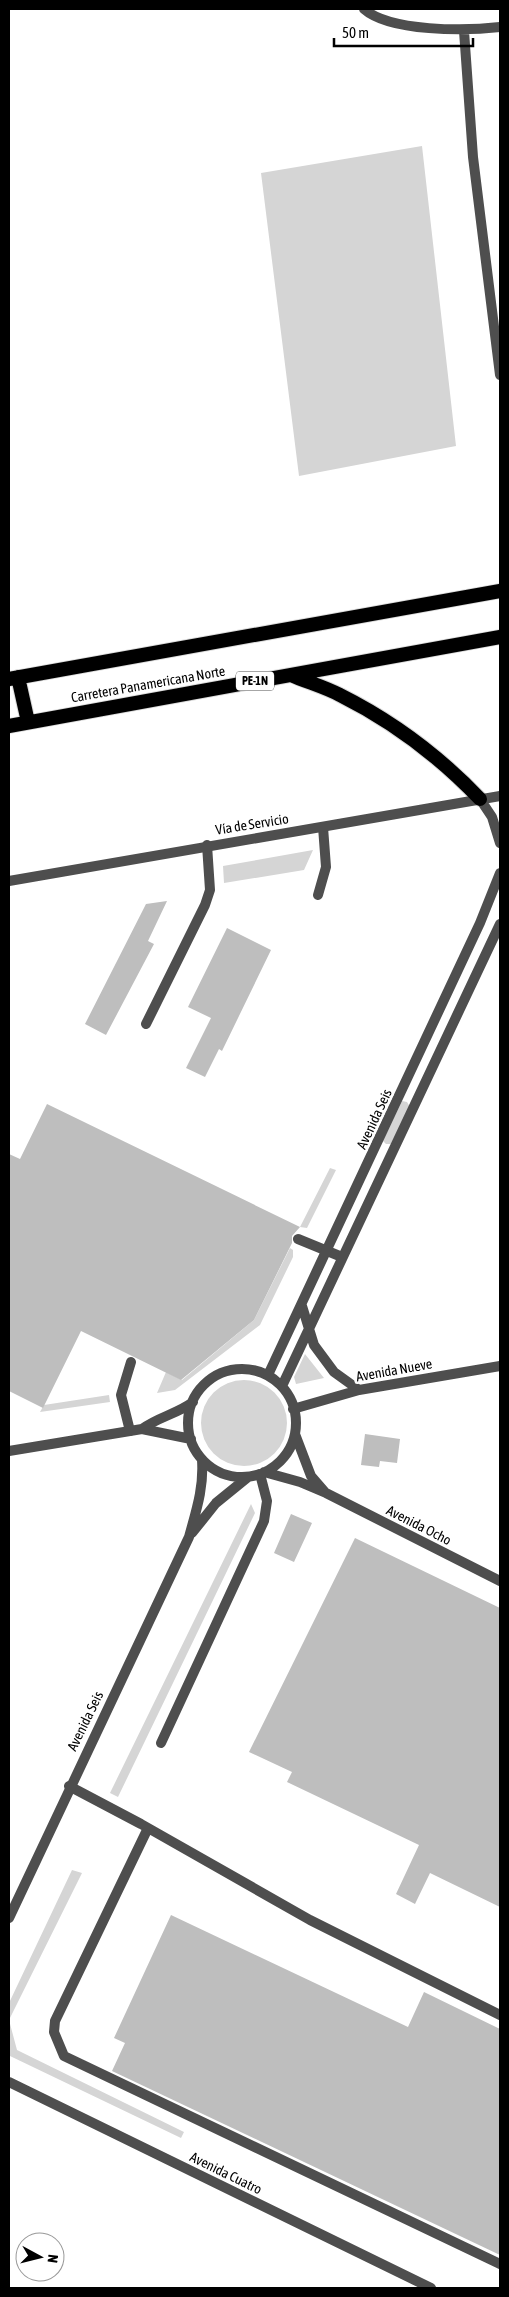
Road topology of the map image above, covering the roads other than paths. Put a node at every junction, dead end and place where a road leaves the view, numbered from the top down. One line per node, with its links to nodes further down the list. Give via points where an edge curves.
1 (364, 9): 3 (street, via 386,21)
2 (500, 27): 3 (street)
3 (464, 31): 4 (street, via 472,156)
4 (500, 375)
5 (500, 591): 8 (highway)
6 (500, 637): 7 (highway, Carretera Panamericana Norte / PE-1N)
7 (290, 675): 9 (highway, Carretera Panamericana Norte / PE-1N); 12 (highway, via 339,694 402,729 450,768)
8 (13, 678): 9 (highway)
9 (28, 722): 10 (highway, Carretera Panamericana Norte / PE-1N)
10 (9, 726)
11 (500, 796): 12 (street, Vía de Servicio)
12 (480, 799): 13 (street, Vía de Servicio); 14 (street, via 492,817)
13 (323, 827): 15 (street, Vía de Servicio); 18 (street, via 326,867)
14 (500, 843)
15 (206, 846): 17 (street, Vía de Servicio); 20 (street, via 210,890 205,905)
16 (500, 873): 22 (street, Avenida Seis, via 480,923)
17 (9, 881)
18 (318, 895)
19 (500, 924): 23 (street)
20 (146, 1024)
21 (298, 1239): 22 (street)
22 (328, 1251): 23 (street); 24 (street, Avenida Seis)
23 (342, 1258): 25 (street)
24 (302, 1306): 25 (street); 28 (street, Avenida Seis)
25 (309, 1328): 29 (street); 30 (street, via 314,1345 334,1372)
26 (131, 1362): 34 (street, via 121,1394)
27 (500, 1366): 30 (street, Avenida Nueve)
28 (268, 1375): 29 (street); 31 (street, via 253,1369 219,1373 205,1383)
29 (282, 1386): 32 (street)
30 (359, 1390): 32 (street, Avenida Nueve)
31 (193, 1402): 33 (street); 36 (street, via 188,1421)
32 (293, 1409): 35 (street)
33 (142, 1429): 34 (street); 36 (street)
34 (130, 1431): 37 (street)
35 (295, 1434): 39 (street, via 289,1450 278,1463); 41 (street, Avenida Ocho, via 312,1476)
36 (191, 1439): 38 (street)
37 (9, 1451)
38 (202, 1460): 40 (street, via 231,1476); 42 (street, Avenida Seis, via 199,1506)
39 (262, 1473): 40 (street); 41 (street, Avenida Ocho, via 300,1482); 44 (street, via 266,1501 264,1521)
40 (248, 1477): 42 (street, Avenida Seis, via 216,1503)
41 (326, 1493): 43 (street, Avenida Ocho)
42 (189, 1538): 45 (street, Avenida Seis)
43 (500, 1581)
44 (161, 1743)
45 (69, 1786): 46 (street); 47 (street, Avenida Seis)
46 (148, 1828): 48 (street, via 310,1920); 50 (street, via 55,2021 54,2032 64,2056)
47 (9, 1918)
48 (500, 2015)
49 (9, 2082): 51 (street, Avenida Cuatro)
50 (500, 2264)
51 (431, 2288)

